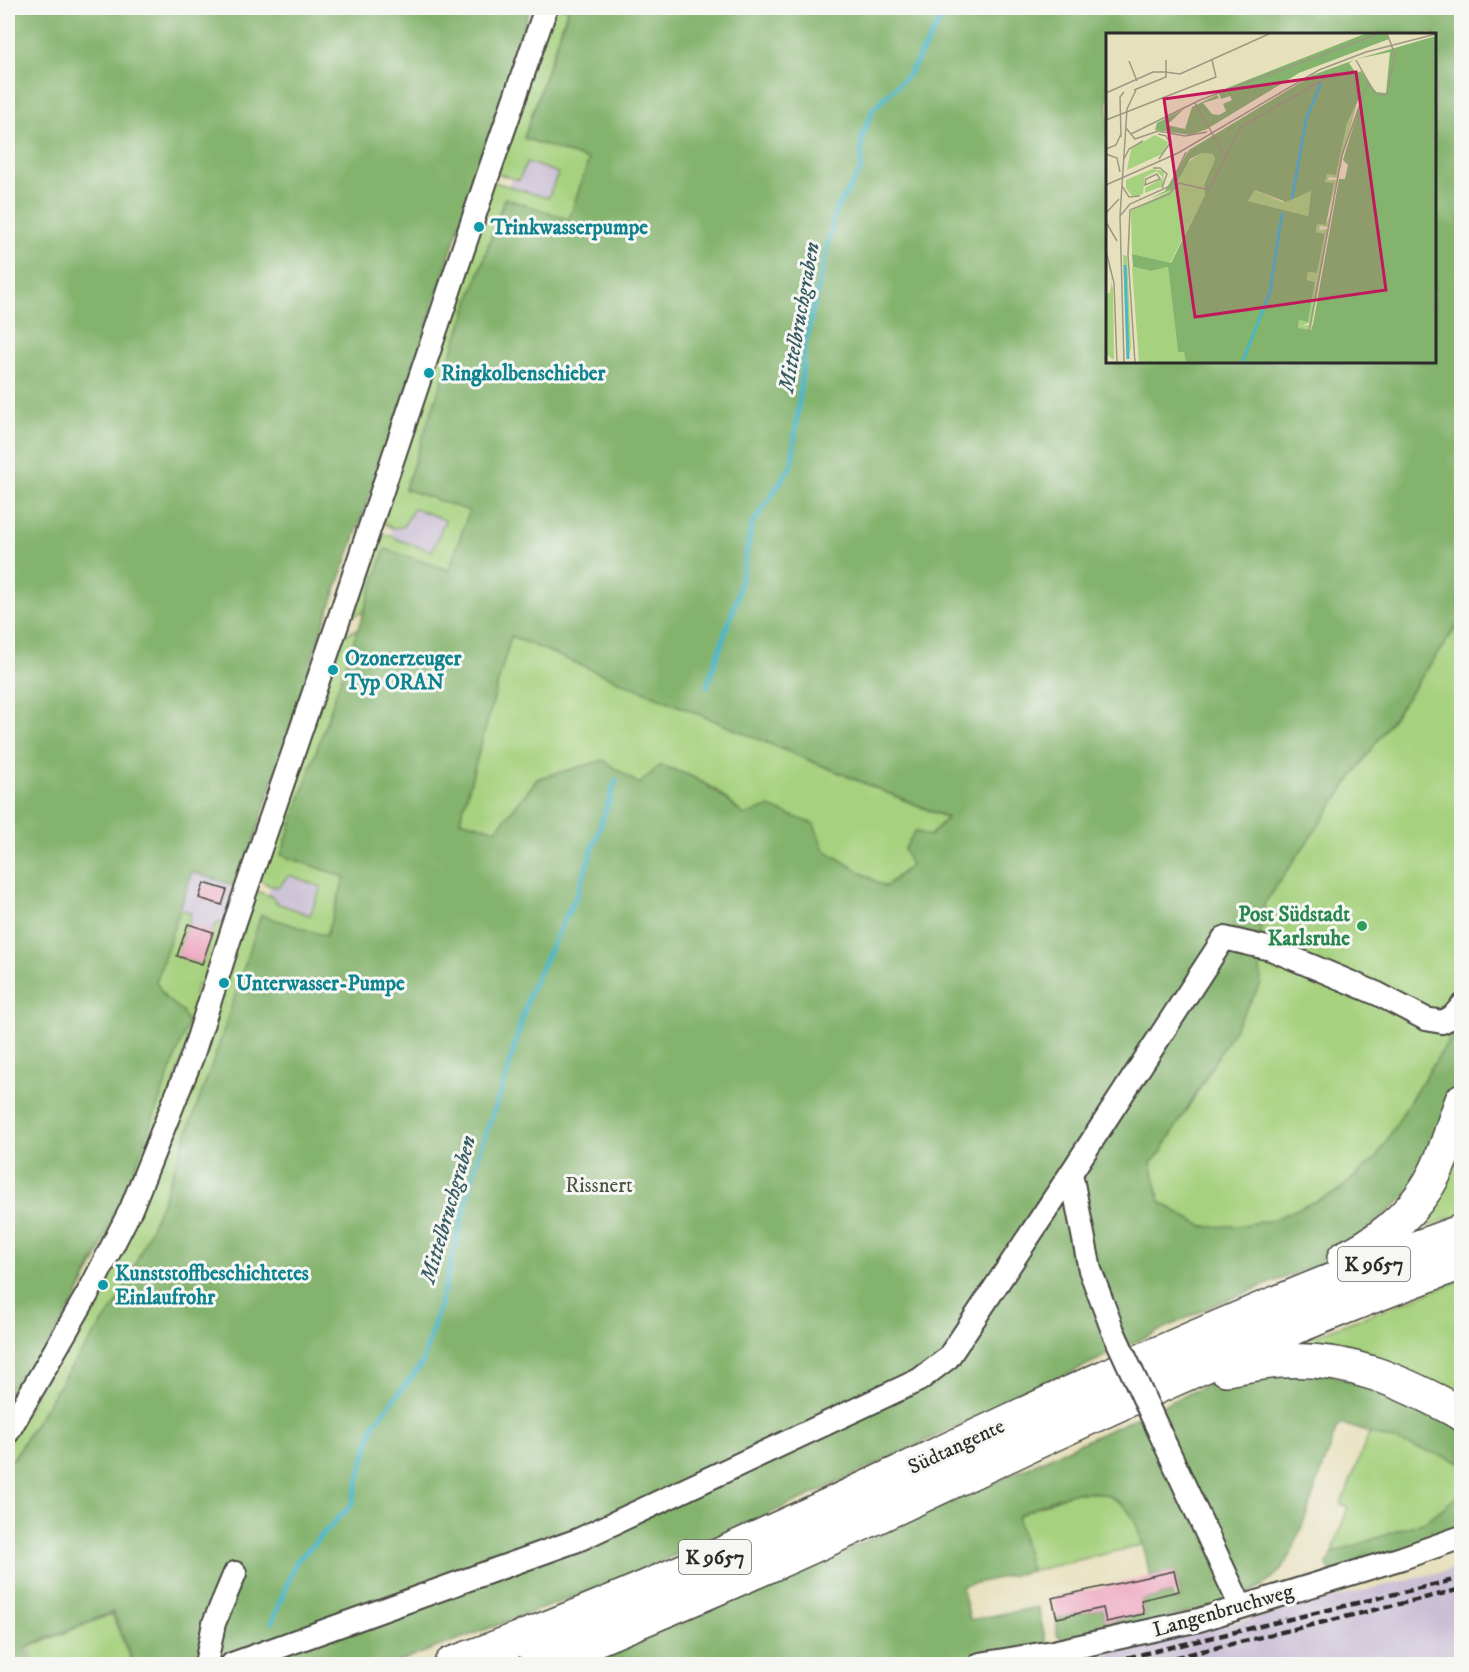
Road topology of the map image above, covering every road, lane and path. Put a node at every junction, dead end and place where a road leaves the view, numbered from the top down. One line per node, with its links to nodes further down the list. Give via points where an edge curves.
1 (546, 8): 10 (lane, via 192,1057 131,1209 92,1286)
2 (1461, 1006): 4 (lane, via 1442,1022 1426,1018 1270,949 1224,938)
3 (1461, 1100): 7 (highway, via 1439,1164 1406,1213 1359,1252 1330,1264)
4 (1071, 1173): 13 (lane, bridge, via 1090,1270 1113,1331); 15 (lane, via 948,1358 919,1380 578,1540)
5 (1461, 1232): 7 (highway, Südtangente / K 9657)
6 (1461, 1263): 8 (highway, Südtangente / K 9657, via 1314,1319)
7 (1286, 1298): 16 (highway, Südtangente / K 9657, via 672,1576)
8 (1183, 1377): 9 (highway, via 1281,1361 1350,1365 1388,1377); 17 (highway, Südtangente / K 9657, via 790,1556)
9 (1461, 1414)
10 (8, 1432)
11 (1461, 1537): 13 (lane, Langenbruchweg)
12 (235, 1573): 14 (lane, via 214,1623)
13 (1241, 1607): 18 (lane, Langenbruchweg, via 1152,1632)
14 (206, 1665)
15 (232, 1665)
16 (451, 1665)
17 (535, 1665)
18 (980, 1665)

